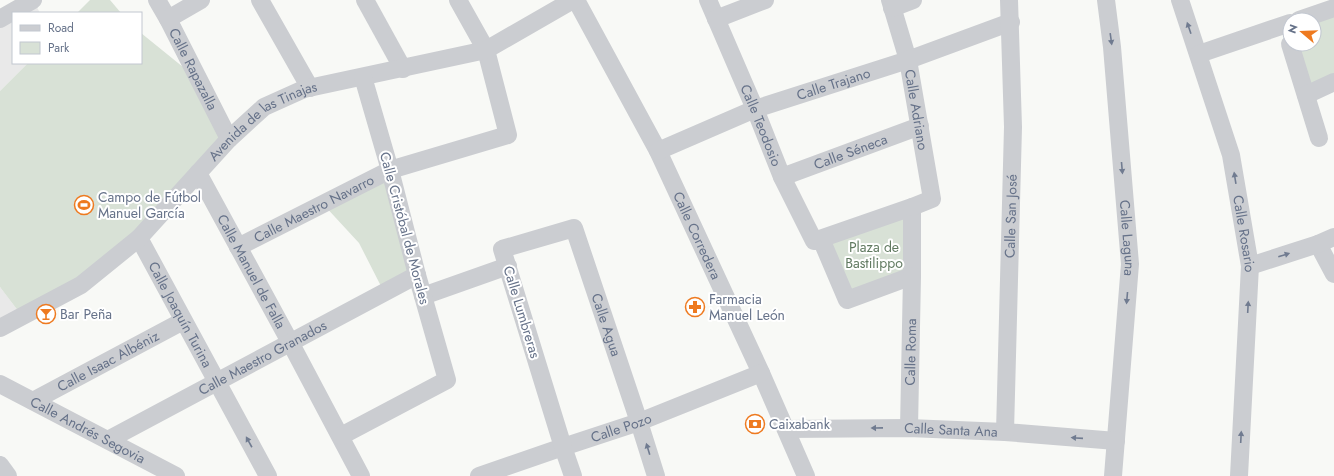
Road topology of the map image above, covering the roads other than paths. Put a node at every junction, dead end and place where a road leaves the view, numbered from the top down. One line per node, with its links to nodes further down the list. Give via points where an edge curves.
1 (33, 0): 17 (street)
2 (157, 0): 21 (street, Calle Rapazalla)
3 (201, 0): 21 (street)
4 (260, 0): 32 (street)
5 (365, 0): 29 (street)
6 (458, 0): 25 (street)
7 (573, 0): 25 (street, Avenida de las Tinajas)
8 (576, 0): 38 (street, Calle Corredera)
9 (708, 0): 22 (street, Calle Teodosio)
10 (765, 0): 22 (street)
11 (913, 0): 15 (street)
12 (1010, 0): 23 (street, Calle San José)
13 (1106, 0): 68 (street, Calle Laguna, one-way to 68, via 1130,264)
14 (1180, 0): 27 (street, Calle Rosario, one-way to 14)
15 (891, 4): 28 (street, Calle Adriano)
16 (1328, 6): 19 (street)
17 (12, 12)
18 (12, 12): 20 (street)
19 (1315, 12)
20 (0, 19)
21 (168, 19): 37 (street, Calle Rapazalla)
22 (716, 19): 34 (street, Calle Teodosio)
23 (1011, 22): 28 (street, Calle Trajano); 65 (street, Calle San José, via 1013,126)
24 (1282, 26): 27 (street)
25 (486, 50): 29 (street, Avenida de las Tinajas); 39 (street, Calle Maestro Navarro, via 508,135)
26 (1293, 52): 33 (street)
27 (1198, 54): 50 (street, Calle Rosario, one-way to 27, via 1232,155)
28 (908, 60): 34 (street, Calle Trajano); 35 (street, Calle Adriano)
29 (403, 69): 30 (street, Avenida de las Tinajas)
30 (363, 77): 32 (street, Avenida de las Tinajas); 39 (street, Calle Cristóbal de Morales)
31 (1334, 82): 33 (street)
32 (310, 88): 37 (street, Avenida de las Tinajas, via 264,107)
33 (1306, 95): 36 (street)
34 (755, 109): 38 (street, Calle Trajano); 41 (street, Calle Teodosio)
35 (920, 126): 41 (street, Calle Séneca); 42 (street, Calle Adriano, via 932,199)
36 (1318, 138)
37 (229, 139): 40 (street, Avenida de las Tinajas)
38 (658, 151): 58 (street, Calle Corredera)
39 (390, 170): 48 (street, Calle Maestro Navarro); 52 (street, Calle Cristóbal de Morales)
40 (198, 173): 45 (street, Avenida de las Tinajas); 48 (street, Calle Manuel de Falla)
41 (782, 176): 46 (street, Calle Teodosio, via 814,241)
42 (912, 208): 46 (street); 53 (street)
43 (574, 228): 49 (street, Calle Lumbreras, via 502,249); 62 (street, Calle Agua)
44 (1334, 237): 47 (street)
45 (139, 238): 55 (street, Calle Joaquín Turina); 56 (street, Avenida de las Tinajas, via 81,285)
46 (821, 239): 53 (street, via 847,300)
47 (1318, 244): 50 (street, one-way to 47); 51 (street)
48 (238, 247): 57 (street, Calle Manuel de Falla)
49 (508, 266): 54 (street); 69 (street, Calle Lumbreras)
50 (1250, 266): 80 (street, Calle Rosario, one-way to 50)
51 (1334, 274)
52 (417, 275): 54 (street, Calle Cristóbal de Morales); 57 (street, Calle Maestro Granados)
53 (912, 276): 63 (street, Calle Roma)
54 (423, 296): 66 (street, Calle Cristóbal de Morales, via 447,380)
55 (183, 320): 59 (street, Calle Joaquín Turina); 61 (street, Calle Isaac Albéniz)
56 (0, 328)
57 (290, 342): 59 (street, Calle Maestro Granados); 66 (street, Calle Manuel de Falla)
58 (761, 373): 62 (street, Calle Pozo); 64 (street, Calle Corredera)
59 (216, 382): 67 (street, Calle Maestro Granados); 73 (street, Calle Joaquín Turina, one-way to 59)
60 (0, 384): 61 (street, Calle Andrés Segovia)
61 (33, 401): 67 (street, Calle Andrés Segovia)
62 (639, 422): 69 (street, Calle Pozo); 77 (street, Calle Agua, one-way to 62)
63 (909, 428): 64 (street, Calle Santa Ana, one-way to 64); 65 (street, Calle Santa Ana)
64 (786, 429): 78 (street, Calle Corredera)
65 (1005, 432): 68 (street, Calle Santa Ana, one-way to 65)
66 (340, 436): 74 (street, Calle Manuel de Falla)
67 (108, 440): 72 (street, Calle Andrés Segovia)
68 (1116, 441): 79 (street, Calle Laguna)
69 (563, 447): 75 (street, Calle Pozo); 76 (street, Calle Lumbreras)
70 (0, 465): 71 (street)
71 (8, 476)
72 (176, 476)
73 (268, 476)
74 (360, 476)
75 (479, 476)
76 (573, 476)
77 (656, 476)
78 (806, 476)
79 (1114, 476)
80 (1239, 476)

